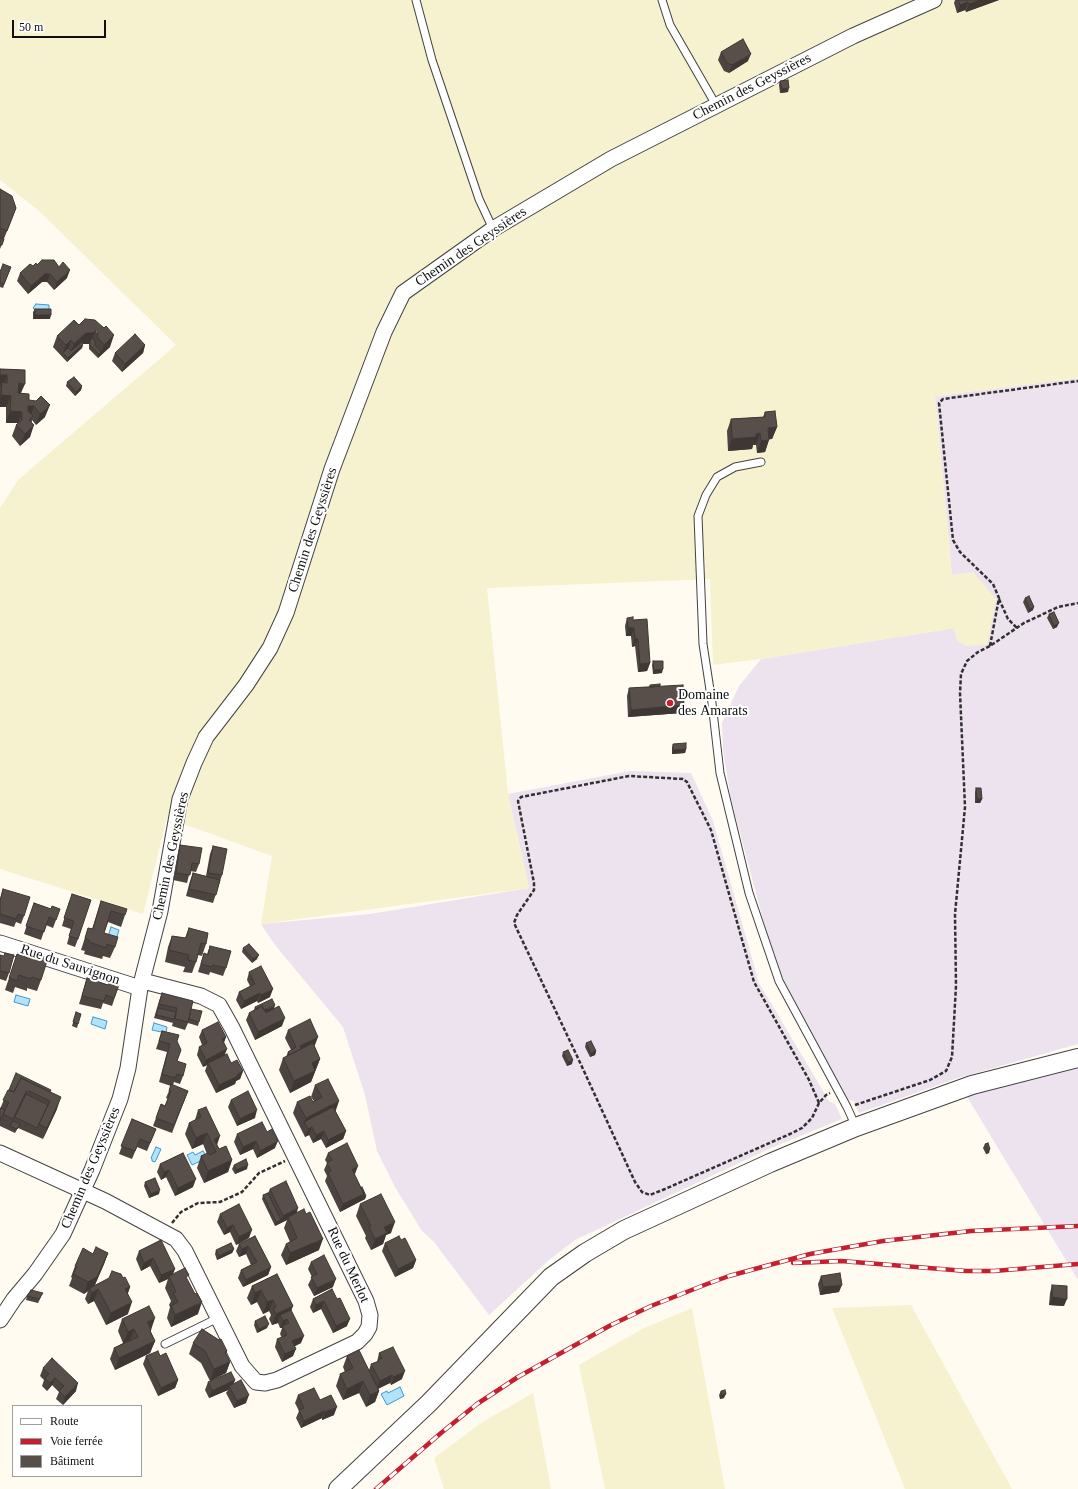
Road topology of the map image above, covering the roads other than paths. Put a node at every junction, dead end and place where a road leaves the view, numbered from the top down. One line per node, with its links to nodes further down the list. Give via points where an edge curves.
1 (416, 0): 5 (lane, via 432,60 479,199)
2 (662, 0): 4 (lane, via 670,25)
3 (934, 0): 4 (street, Chemin des Geyssières, via 853,36)
4 (716, 105): 5 (street, Chemin des Geyssières, via 611,159)
5 (493, 229): 8 (street, Chemin des Geyssières, via 403,294 384,332 332,469 286,613 270,648 246,685 206,736 180,799 160,911)
6 (761, 462): 10 (lane, via 735,467 716,477 698,516 703,644 720,773 749,892 779,981)
7 (0, 942): 8 (street, Rue du Sauvignon)
8 (142, 984): 12 (street, Chemin des Geyssières, via 128,1068 120,1098); 13 (street, Rue du Merlot, via 201,996 219,1005 296,1156 366,1301 370,1315 369,1327 357,1342 277,1380 265,1383 256,1382 242,1366)
9 (1078, 1058): 10 (street, via 972,1085)
10 (856, 1127): 16 (street, via 624,1230 585,1252 551,1277 429,1403)
11 (0, 1153): 12 (street, Rue du Merlot)
12 (83, 1191): 13 (street, Rue du Merlot, via 176,1238); 14 (street, Chemin des Geyssières, via 63,1234)
13 (218, 1318): 15 (lane)
14 (0, 1320)
15 (165, 1344)
16 (338, 1489)

